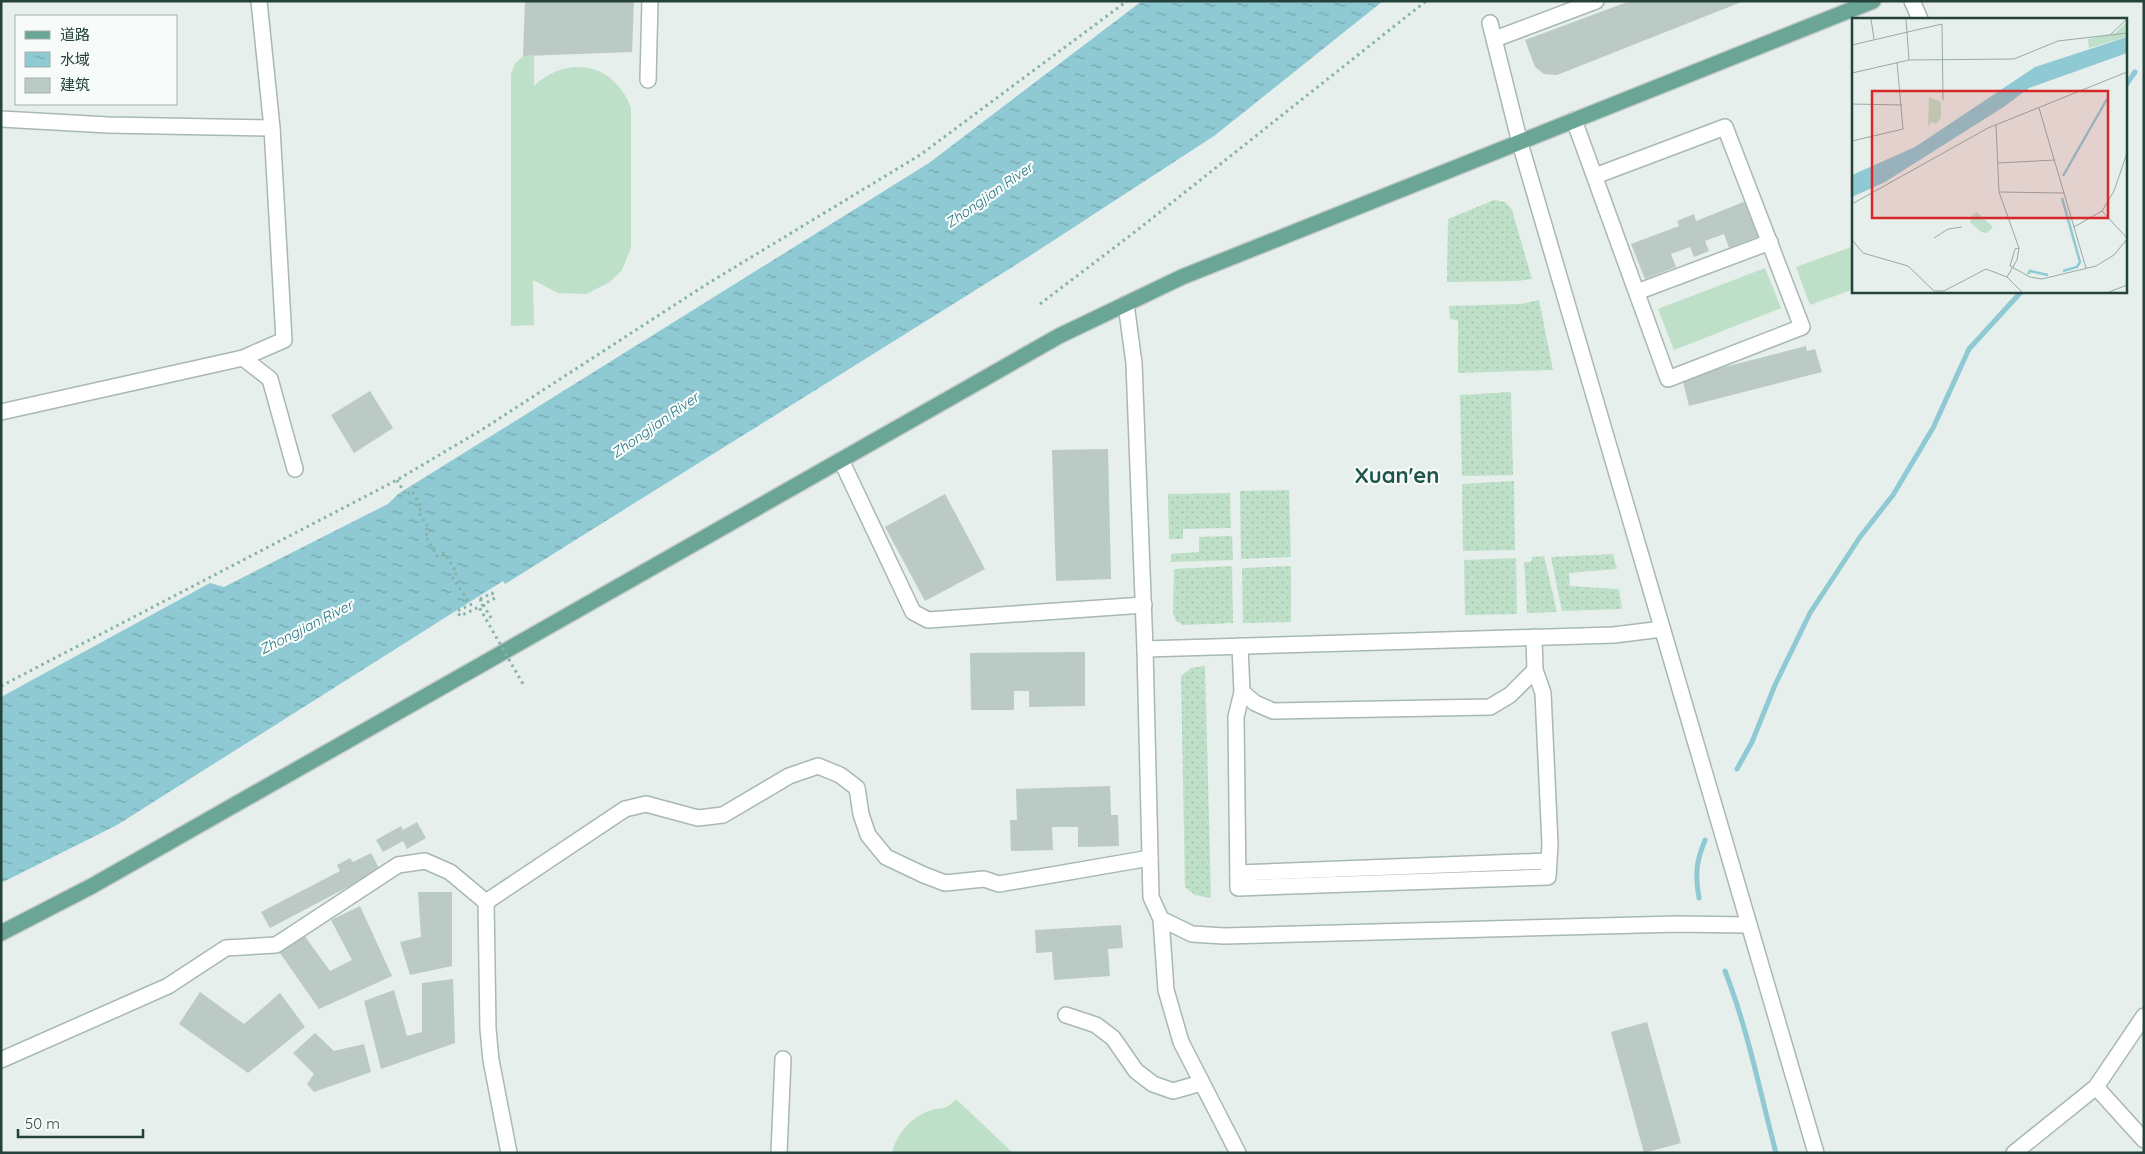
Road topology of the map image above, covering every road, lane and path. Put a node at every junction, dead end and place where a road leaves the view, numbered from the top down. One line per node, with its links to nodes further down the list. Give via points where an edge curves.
1 (259, 1): 14 (street)
2 (650, 1): 11 (street)
3 (1127, 1): 25 (path, via 920,155 707,284 483,429)
4 (1426, 1): 19 (path)
5 (1596, 1): 10 (street)
6 (1873, 1): 13 (main road)
7 (1912, 1): 8 (street)
8 (1920, 18)
9 (1490, 23): 10 (street)
10 (1494, 39): 15 (street)
11 (648, 80)
12 (1, 119): 14 (street)
13 (1574, 120): 15 (main road); 16 (street)
14 (272, 128): 21 (street, via 284,340)
15 (1520, 143): 20 (main road, via 1182,277); 29 (street)
16 (1595, 176): 17 (street, via 1724,127); 18 (street)
17 (1770, 242): 18 (street); 18 (street, via 1802,327 1668,379)
18 (1637, 292)
19 (1040, 304)
20 (1126, 304): 23 (main road, via 1059,336); 26 (street, via 1134,363)
21 (243, 358): 22 (street); 24 (street, via 270,379)
22 (1, 412)
23 (841, 460): 26 (street, via 913,612 928,620); 41 (main road, via 92,886)
24 (295, 469)
25 (397, 480): 27 (path, via 406,495 412,491 422,508 418,511 431,532 425,535 437,556 444,553 457,573 452,577 471,603 457,611 460,616); 35 (path)
26 (1144, 605): 32 (street)
27 (479, 607): 28 (path, bridge, via 495,598 492,593 480,599); 34 (path, bridge)
28 (491, 618)
29 (1662, 629): 30 (street, via 1614,635); 40 (street)
30 (1534, 637): 31 (street); 33 (street)
31 (1240, 646): 32 (street); 36 (street)
32 (1145, 649): 37 (street)
33 (1535, 670): 36 (street, via 1510,694 1490,707 1273,712); 36 (street, via 1543,693 1550,844 1548,877 1238,888 1236,717)
34 (523, 684)
35 (1, 686)
36 (1242, 692)
37 (1150, 858): 38 (street, via 999,884 984,879 945,883 886,857 868,835 857,788 840,775 818,766 789,776 723,815 698,818 646,804 625,809); 39 (street, via 1151,896)
38 (486, 902): 45 (street, via 450,872 425,861 398,865 276,945 226,948 168,986); 49 (street, via 488,1030)
39 (1161, 919): 40 (street, via 1192,934 1224,936 1677,924); 46 (street, via 1166,990 1181,1042)
40 (1749, 925): 52 (street)
41 (1, 933)
42 (1066, 1015): 46 (street, via 1096,1025 1113,1038 1136,1071 1153,1084 1173,1090)
43 (2144, 1016): 47 (street)
44 (783, 1059): 50 (street)
45 (1, 1060)
46 (1201, 1083): 51 (street)
47 (2096, 1087): 48 (street); 53 (street)
48 (2144, 1140)
49 (508, 1153)
50 (779, 1153)
51 (1238, 1153)
52 (1816, 1153)
53 (2014, 1153)

